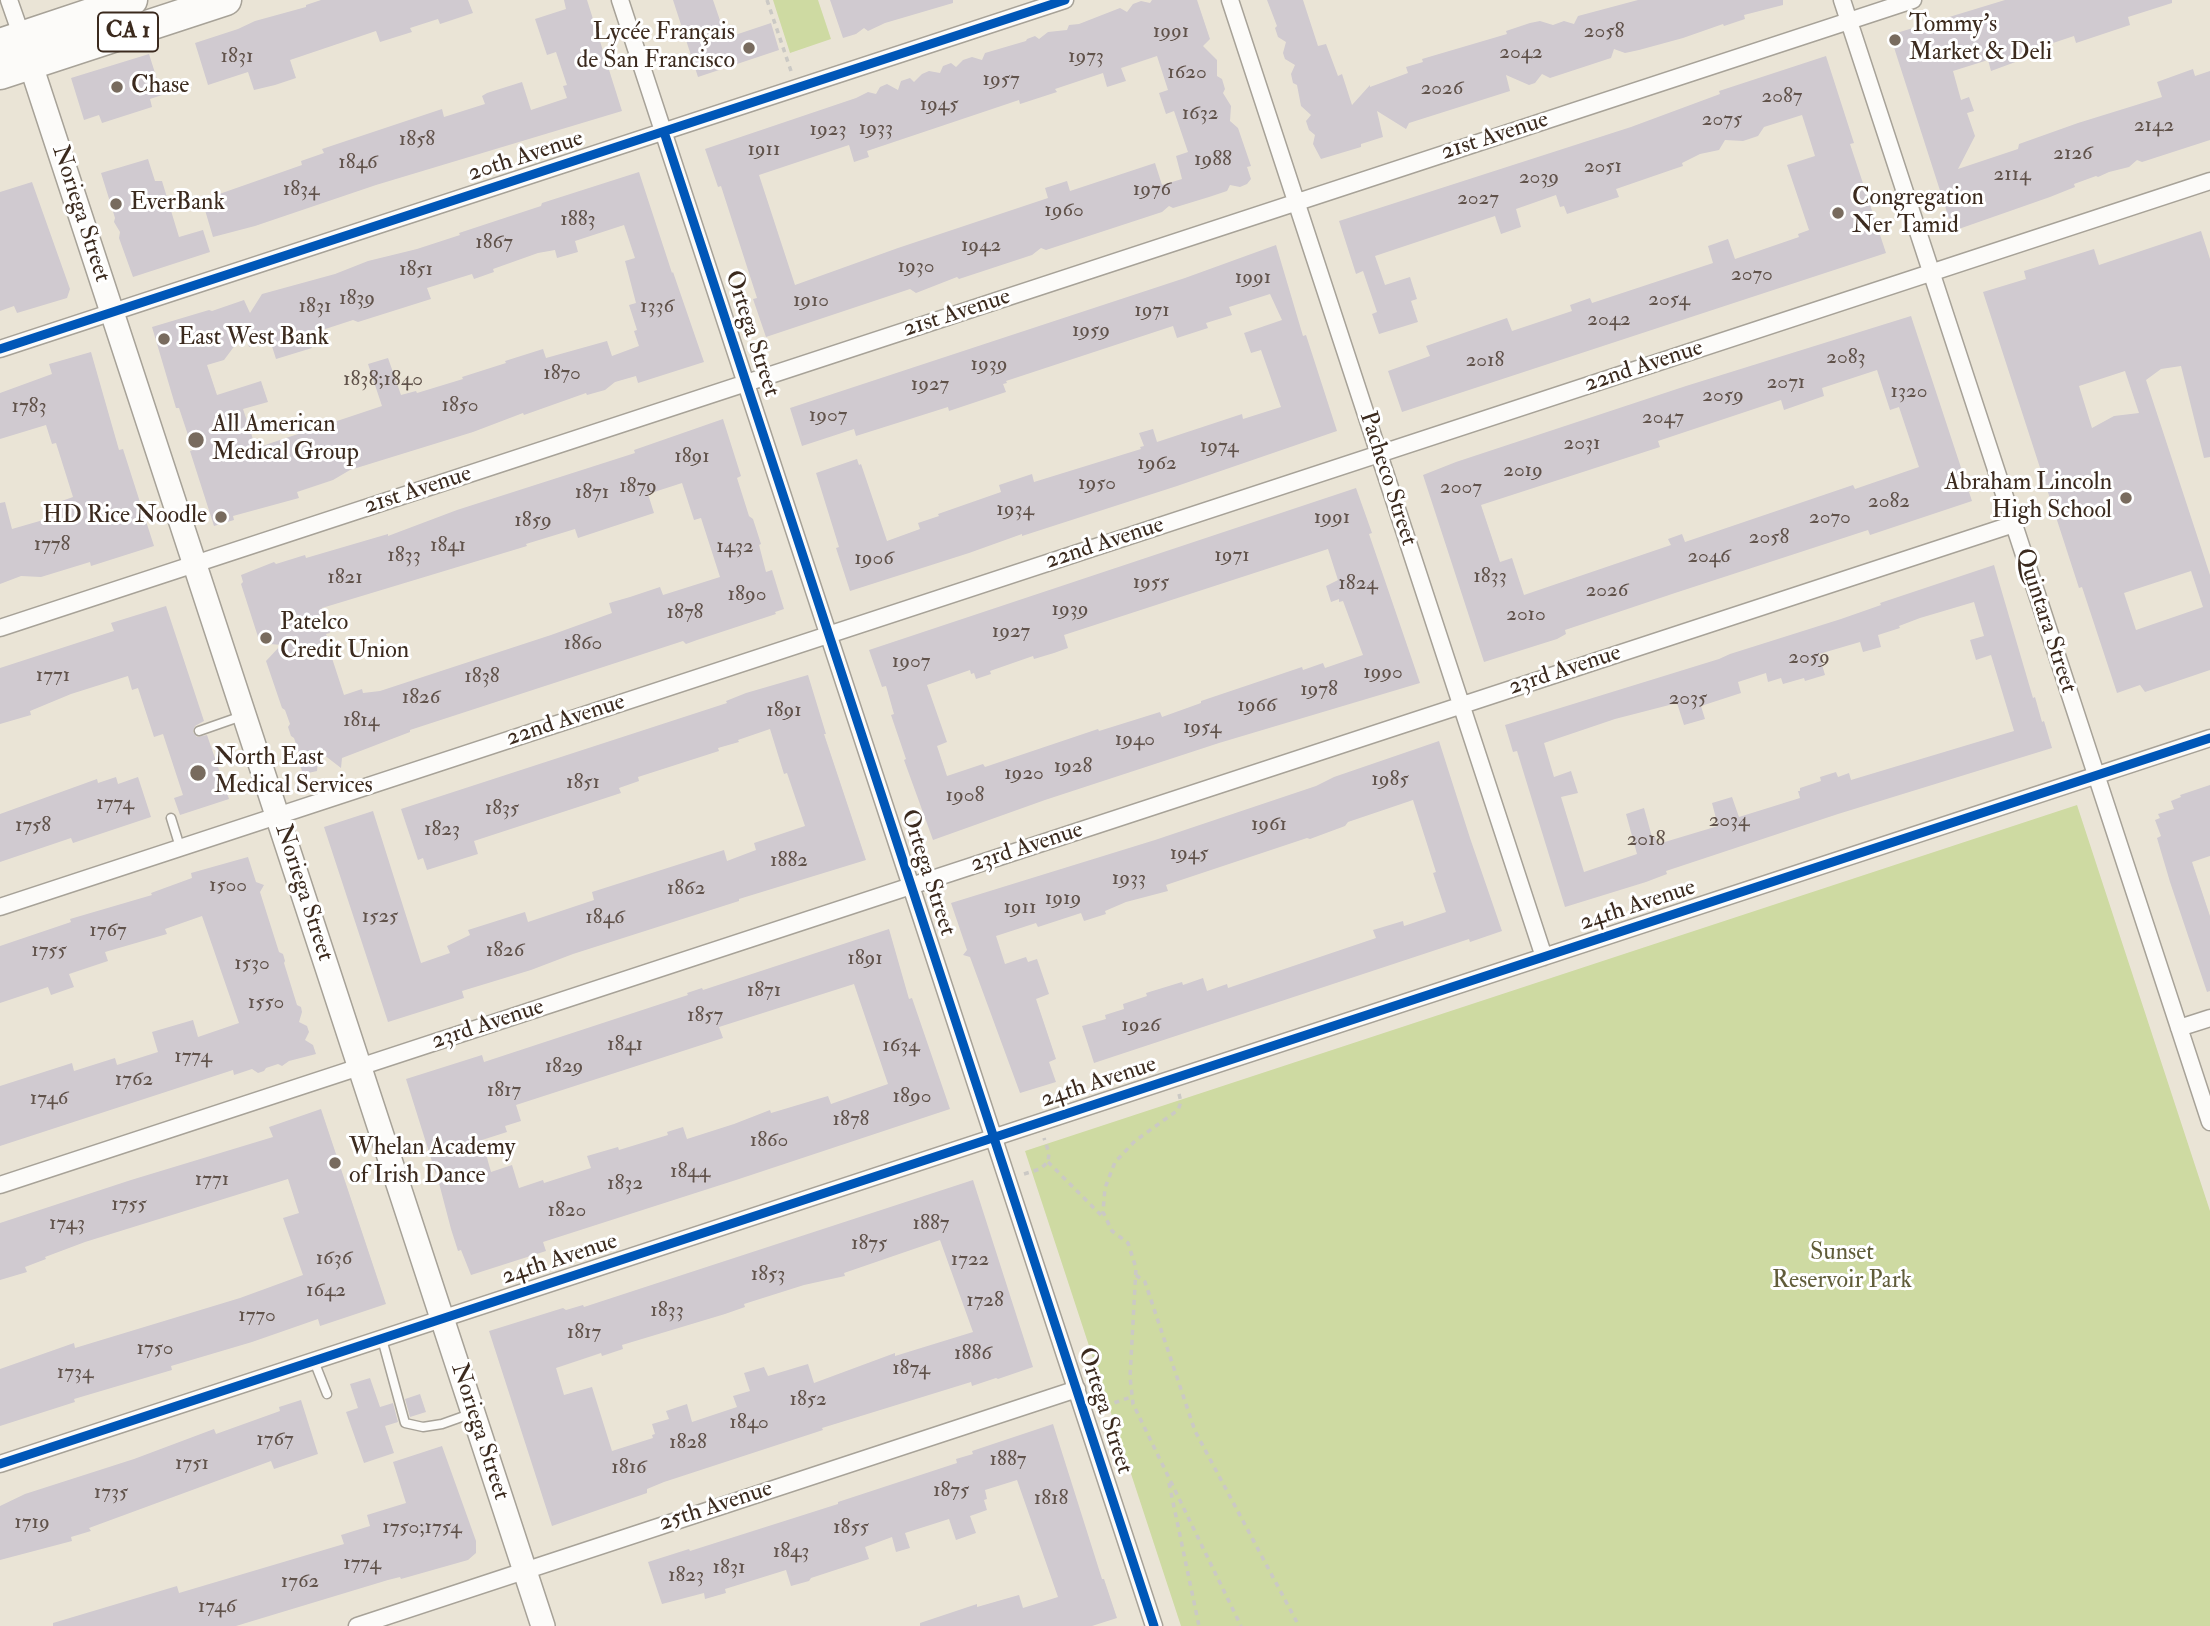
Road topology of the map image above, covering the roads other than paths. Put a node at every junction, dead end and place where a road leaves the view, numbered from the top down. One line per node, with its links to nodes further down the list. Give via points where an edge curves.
1 (9, 0): 10 (street, Noriega Street)
2 (132, 0): 10 (highway, CA 1)
3 (226, 0): 10 (highway, CA 1)
4 (621, 0): 12 (street, Ortega Street)
5 (1065, 0): 12 (street, 20th Avenue)
6 (1230, 0): 14 (street, Pacheco Street)
7 (1842, 0): 9 (street, Quintara Street)
8 (1913, 0): 9 (street, 21st Avenue)
9 (1849, 21): 14 (street, 21st Avenue); 15 (street, Quintara Street)
10 (17, 48): 11 (highway, CA 1); 16 (street, Noriega Street)
11 (0, 74)
12 (664, 132): 16 (street, 20th Avenue); 18 (street, Ortega Street)
13 (2210, 181): 15 (street, 22nd Avenue)
14 (1297, 202): 18 (street, 21st Avenue); 19 (street, Pacheco Street)
15 (1931, 273): 19 (street, 22nd Avenue); 20 (street, Quintara Street)
16 (113, 313): 17 (street, 20th Avenue); 21 (street, Noriega Street)
17 (0, 349)
18 (746, 383): 21 (street, 21st Avenue); 23 (street, Ortega Street)
19 (1379, 454): 23 (street, 22nd Avenue); 24 (street, Pacheco Street)
20 (2014, 524): 24 (street, 23rd Avenue); 28 (street, Quintara Street)
21 (195, 564): 22 (street, 21st Avenue); 25 (street, Noriega Street)
22 (0, 628)
23 (829, 635): 29 (street, 22nd Avenue); 32 (street, Ortega Street)
24 (1462, 705): 32 (street, 23rd Avenue); 34 (street, Pacheco Street)
25 (244, 715): 26 (lane); 29 (street, Noriega Street)
26 (199, 731)
27 (2210, 738): 28 (street, 24th Avenue)
28 (2096, 776): 34 (street, 24th Avenue); 36 (street, Quintara Street)
29 (277, 816): 31 (street, 22nd Avenue); 37 (street, Noriega Street)
30 (171, 818): 31 (lane)
31 (180, 847): 33 (street, 22nd Avenue)
32 (912, 886): 37 (street, 23rd Avenue); 39 (street, Ortega Street)
33 (0, 906)
34 (1545, 957): 39 (street, 24th Avenue)
35 (2210, 1018): 36 (street)
36 (2179, 1028): 38 (street, Quintara Street)
37 (360, 1067): 40 (street, 23rd Avenue); 41 (street, Noriega Street)
38 (2210, 1122)
39 (994, 1138): 41 (street, 24th Avenue); 44 (street, Ortega Street)
40 (0, 1185)
41 (442, 1319): 42 (street, 24th Avenue); 46 (street, Noriega Street)
42 (382, 1339): 43 (street, 24th Avenue); 46 (lane, via 405,1423 424,1427)
43 (314, 1361): 45 (lane); 47 (street, 24th Avenue)
44 (1077, 1389): 48 (street, 25th Avenue); 51 (street, Ortega Street)
45 (327, 1394)
46 (473, 1413): 48 (street, Noriega Street)
47 (0, 1464)
48 (525, 1570): 49 (street, 25th Avenue); 50 (street, Noriega Street)
49 (357, 1626)
50 (543, 1626)
51 (1154, 1626)

